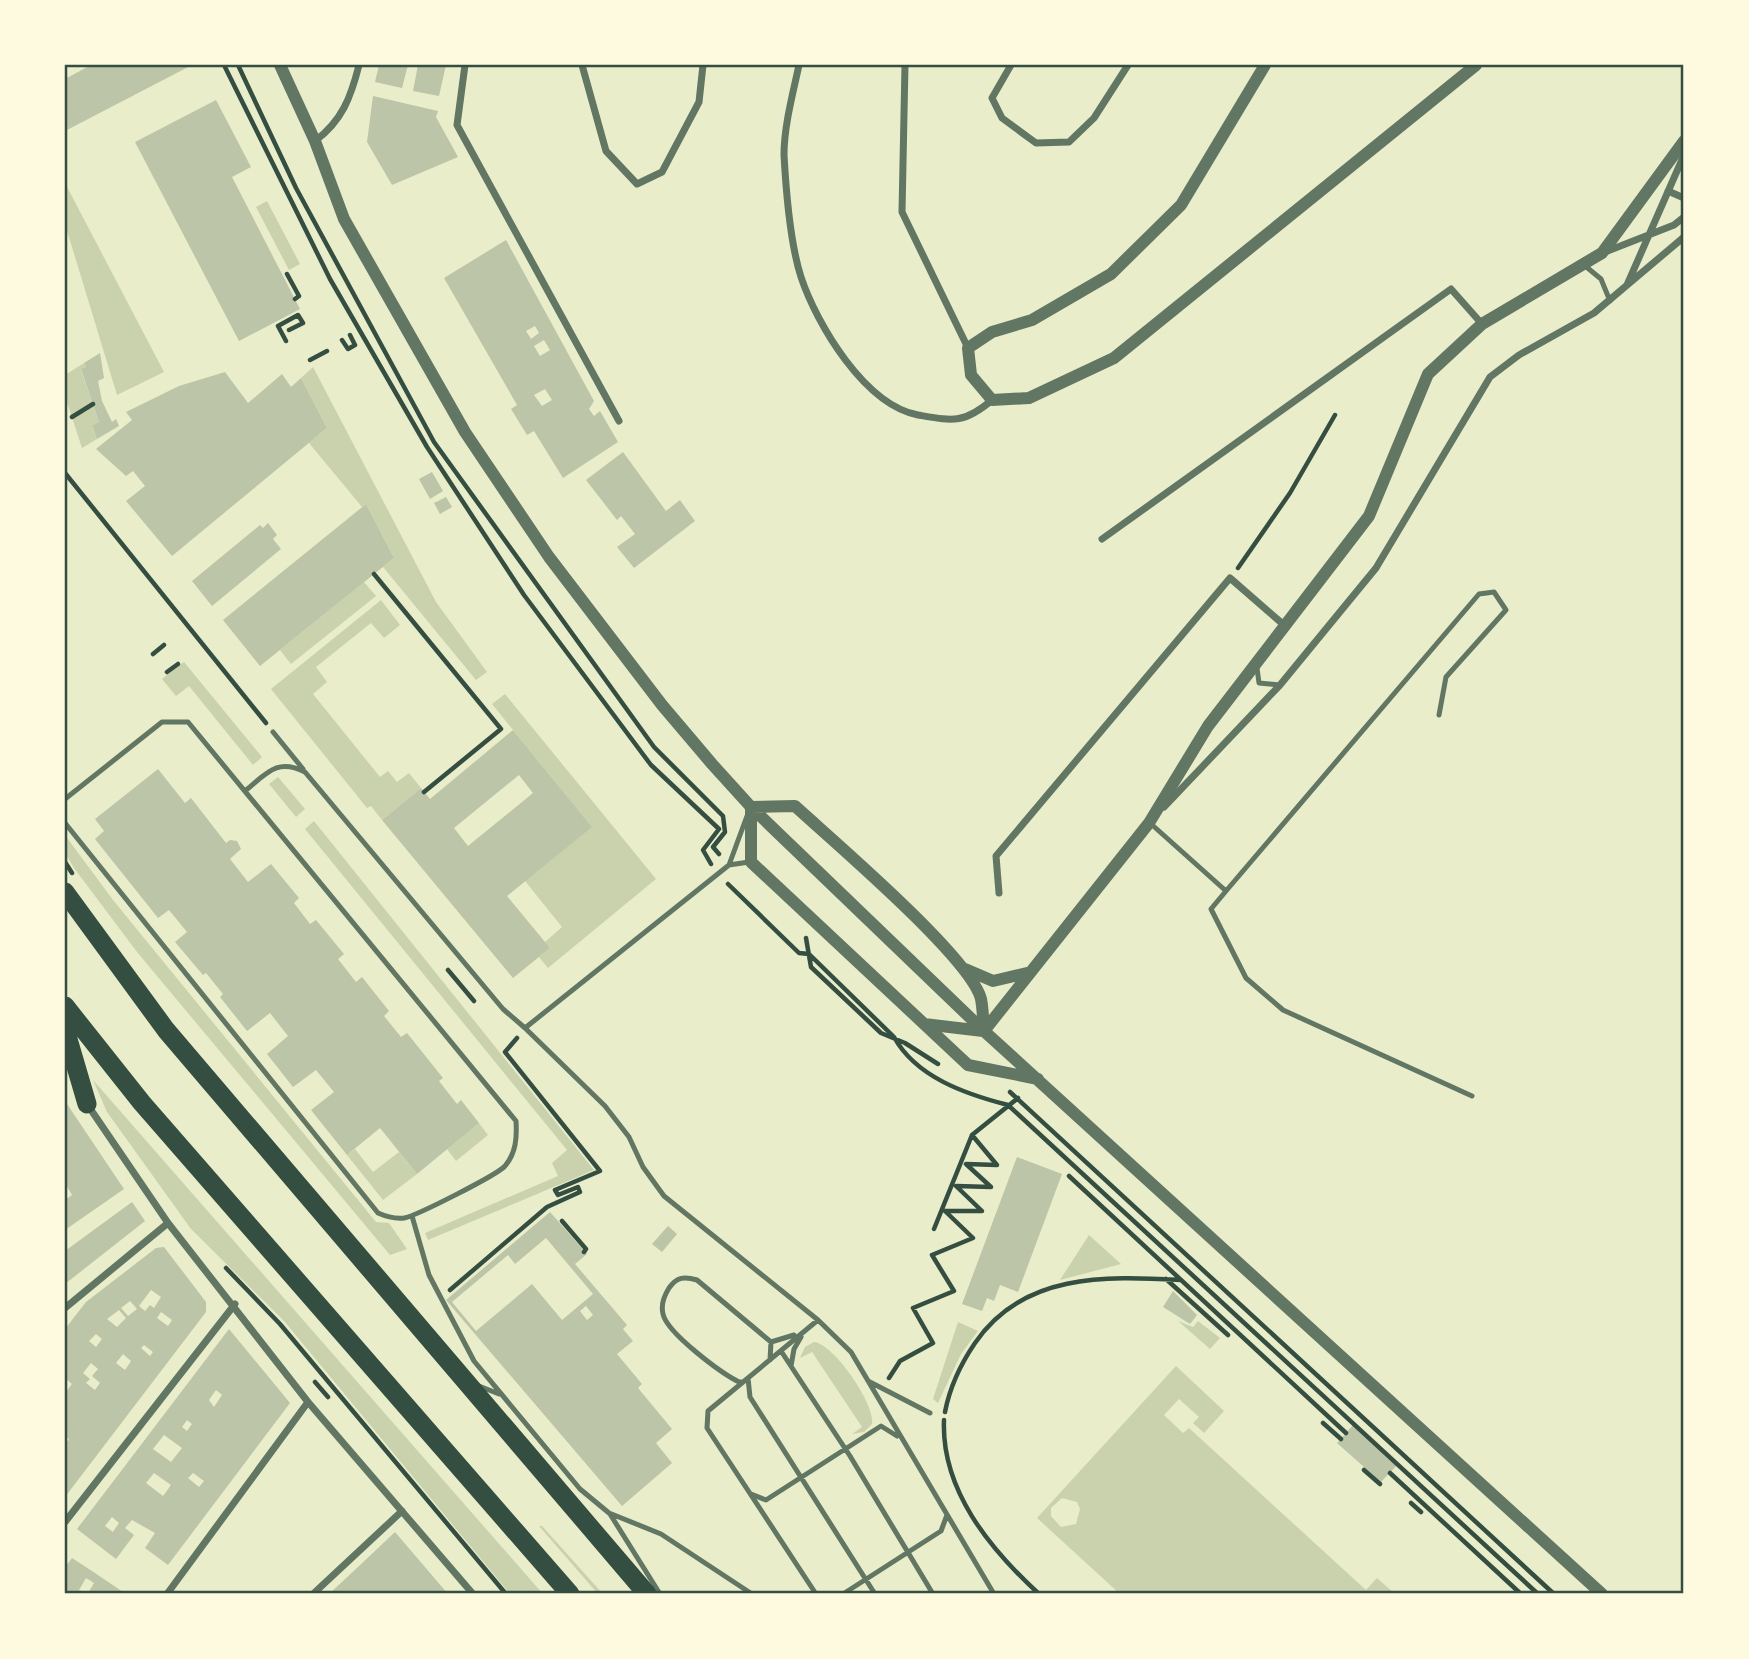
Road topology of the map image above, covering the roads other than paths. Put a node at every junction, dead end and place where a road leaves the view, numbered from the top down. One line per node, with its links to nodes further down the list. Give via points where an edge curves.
1 (280, 65): 12 (street)
2 (359, 65): 12 (street, via 344,112)
3 (465, 65): 27 (street, via 457,125)
4 (582, 65): 5 (street, via 606,151 637,184 662,172 699,102)
5 (703, 65)
6 (799, 65): 26 (street, via 784,153 791,215 801,277 831,337 867,388 909,413 956,421 977,413)
7 (905, 65): 25 (street, via 902,212)
8 (1011, 65): 9 (street, via 992,98 1002,118 1036,143 1069,142 1094,118)
9 (1128, 65)
10 (1265, 65): 25 (street, via 1181,205 1111,274 1032,320 992,332)
11 (1476, 65): 26 (street, via 1114,358 1029,398)
12 (314, 141): 37 (street, via 354,238 465,432 549,557 662,705)
13 (1684, 141): 20 (street)
14 (1684, 155): 15 (street)
15 (1668, 191): 16 (street); 18 (street)
16 (1684, 198)
17 (1684, 216): 18 (street)
18 (1647, 237): 20 (street); 22 (street)
19 (1684, 237): 22 (street)
20 (1602, 253): 21 (street)
21 (1584, 264): 23 (lane, via 1601,279); 24 (street)
22 (1625, 289): 23 (street)
23 (1610, 301): 31 (street, via 1490,377 1376,568)
24 (1482, 324): 28 (street, via 1451,289); 29 (street, via 1428,373 1369,516)
25 (968, 348): 26 (street, via 971,375)
26 (992, 400)
27 (619, 421)
28 (1102, 539)
29 (1284, 625): 30 (street); 44 (street, via 1230,578 996,856)
30 (1256, 661): 31 (lane, via 1259,683); 38 (street, via 1208,726)
31 (1280, 685): 38 (street)
32 (1439, 715): 42 (lane, via 1446,677 1506,610 1494,592 1479,594)
33 (273, 732): 34 (lane)
34 (306, 772): 35 (lane, via 283,765); 49 (lane, via 503,1009)
35 (245, 791): 36 (lane, via 188,722 175,719 162,722); 56 (lane, via 516,1121 513,1154 503,1169)
36 (65, 799)
37 (751, 807): 40 (street); 41 (lane); 45 (street, via 795,806); 51 (street)
38 (1149, 822): 42 (lane); 46 (street)
39 (65, 823): 56 (lane, via 378,1213 390,1219)
40 (751, 862): 41 (lane); 48 (street)
41 (729, 865): 49 (lane)
42 (1226, 891): 54 (lane, via 1211,909 1246,978 1283,1010)
43 (65, 892): 66 (highway, via 166,1030)
44 (999, 893)
45 (965, 969): 46 (street, via 993,981); 51 (street, via 981,997)
46 (1027, 973): 51 (street)
47 (65, 1006): 84 (highway, via 142,1103)
48 (924, 1024): 51 (street); 53 (street, via 968,1065)
49 (525, 1028): 60 (lane, via 605,1106 664,1196)
50 (65, 1029): 55 (highway)
51 (984, 1031): 53 (street)
52 (65, 1067): 55 (street)
53 (1040, 1080): 93 (street)
54 (1472, 1096)
55 (88, 1104): 57 (street)
56 (412, 1216): 68 (lane, via 440,1299 474,1361)
57 (168, 1223): 58 (street); 59 (street)
58 (235, 1304): 69 (street); 78 (street)
59 (65, 1308)
60 (818, 1320): 61 (lane, via 790,1338); 62 (lane); 64 (lane, via 797,1342); 67 (lane, via 851,1352)
61 (771, 1342): 63 (lane); 65 (lane, via 697,1280 686,1276 669,1289 662,1311 665,1321 726,1373 739,1382)
62 (780, 1351): 63 (lane); 64 (lane)
63 (770, 1360): 65 (lane)
64 (791, 1366): 72 (lane)
65 (746, 1380): 73 (lane, via 750,1397); 74 (lane, via 705,1419)
66 (464, 1381): 68 (lane); 85 (highway)
67 (868, 1381): 70 (lane); 71 (lane)
68 (502, 1395): 76 (lane, via 580,1489)
69 (308, 1402): 75 (street); 81 (street)
70 (930, 1413)
71 (903, 1440): 72 (lane, via 881,1426); 77 (lane)
72 (845, 1450): 73 (lane); 79 (lane)
73 (801, 1478): 74 (lane, via 766,1500); 80 (lane)
74 (748, 1492): 88 (lane)
75 (402, 1511): 82 (street); 83 (street)
76 (609, 1513): 86 (lane); 87 (lane, via 661,1534)
77 (947, 1515): 79 (lane, via 941,1531); 92 (lane)
78 (65, 1522)
79 (908, 1552): 80 (lane); 91 (lane)
80 (865, 1580): 89 (lane); 90 (lane)
81 (167, 1594)
82 (313, 1594)
83 (473, 1594)
84 (570, 1594)
85 (647, 1594)
86 (660, 1594)
87 (752, 1594)
88 (816, 1594)
89 (843, 1594)
90 (875, 1594)
91 (933, 1594)
92 (993, 1594)
93 (1602, 1594)

